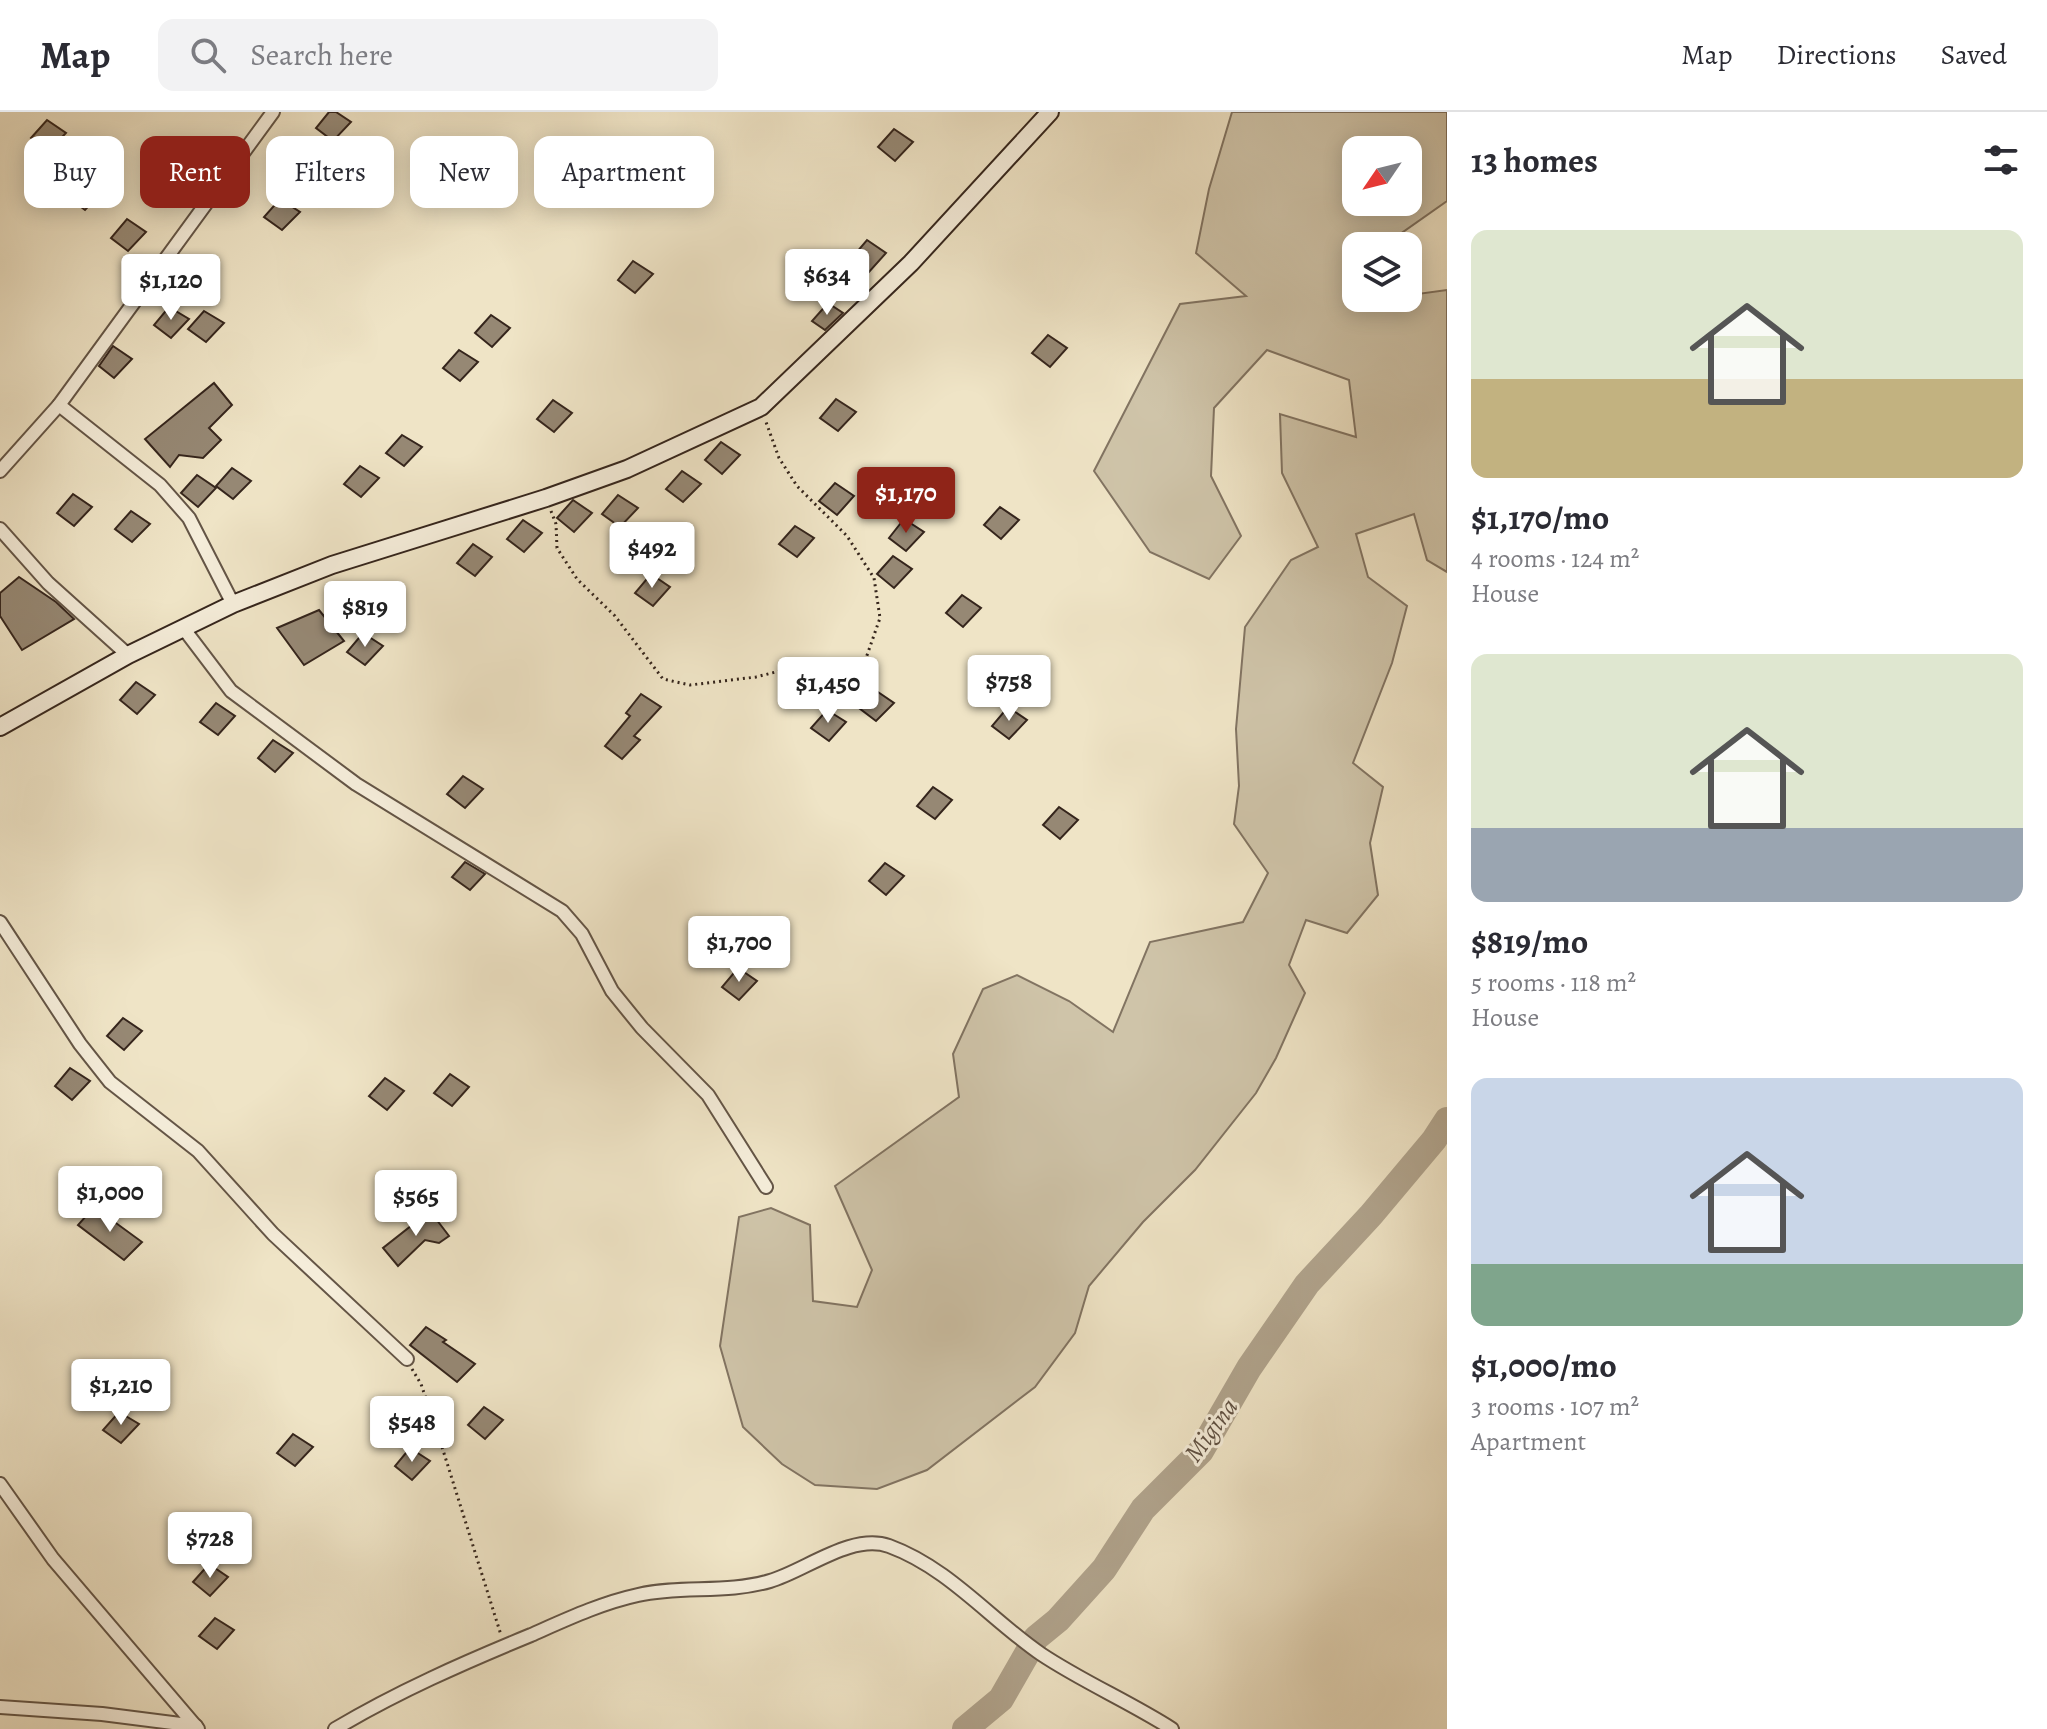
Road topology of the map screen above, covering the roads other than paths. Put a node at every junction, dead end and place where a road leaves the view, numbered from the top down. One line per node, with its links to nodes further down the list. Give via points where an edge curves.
1 (273, 112): 3 (street)
2 (1050, 112): 6 (main road, via 911,263 761,407 627,469 332,565)
3 (59, 405): 4 (street); 6 (street, via 160,485 189,518)
4 (0, 471)
5 (0, 529): 8 (street, via 48,583)
6 (233, 604): 7 (main road)
7 (184, 629): 8 (main road); 11 (street, via 243,700 356,784 562,911 582,934 612,991 708,1095)
8 (128, 655): 9 (main road)
9 (0, 727)
10 (0, 922): 12 (street, via 110,1082 198,1151 273,1234)
11 (766, 1187)
12 (407, 1359)
13 (0, 1484): 15 (street, via 53,1559)
14 (0, 1707): 15 (street)
15 (197, 1728)
16 (335, 1729): 17 (street, via 395,1694 588,1611 639,1595 729,1590 772,1581 859,1545 886,1545 932,1566 1042,1654)
17 (1172, 1729)

